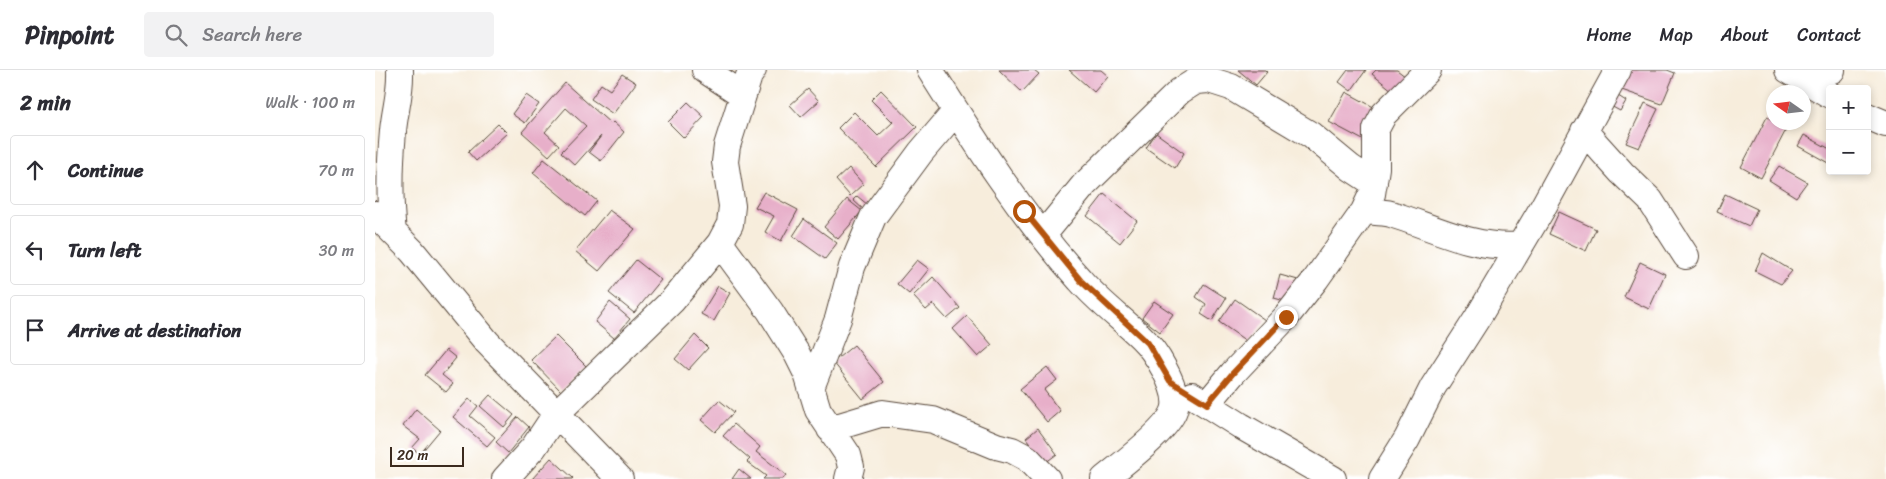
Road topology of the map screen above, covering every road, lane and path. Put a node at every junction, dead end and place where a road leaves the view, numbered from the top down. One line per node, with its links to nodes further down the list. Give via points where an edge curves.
1 (399, 70): 14 (street, via 401,88 393,130 390,205)
2 (705, 70): 7 (street)
3 (753, 70): 7 (street)
4 (1427, 70): 12 (street, via 1384,114 1376,129)
5 (1618, 70): 11 (street)
6 (935, 72): 8 (street)
7 (743, 95): 16 (street, via 727,146 725,162 732,206 730,224)
8 (956, 111): 15 (street, via 985,157); 20 (street, via 873,217 852,267 838,319)
9 (1871, 118): 10 (street)
10 (1886, 124)
11 (1584, 132): 17 (street); 18 (street, via 1650,200)
12 (1374, 183): 13 (street); 15 (street, via 1311,135 1231,87 1209,80 1196,81 1180,90 1084,184)
13 (1364, 211): 17 (street, via 1389,214 1457,238 1506,246); 21 (street, via 1286,317)
14 (384, 223): 22 (street, via 412,251 487,342)
15 (1043, 235): 19 (street, via 1081,281 1148,343)
16 (720, 243): 20 (street, via 797,354); 22 (street, via 672,301)
17 (1521, 245): 30 (street, via 1433,387)
18 (1686, 256)
19 (1170, 381): 21 (street); 28 (street, via 1175,394 1175,408 1166,424)
20 (811, 388): 23 (street, via 818,410)
21 (1207, 404): 29 (street)
22 (557, 414): 24 (street, via 534,447); 25 (street)
23 (830, 428): 26 (street, via 848,455 851,467); 27 (street, via 883,413 933,420 1027,458)
24 (505, 479)
25 (620, 479)
26 (848, 479)
27 (1047, 479)
28 (1104, 479)
29 (1333, 479)
30 (1382, 479)

